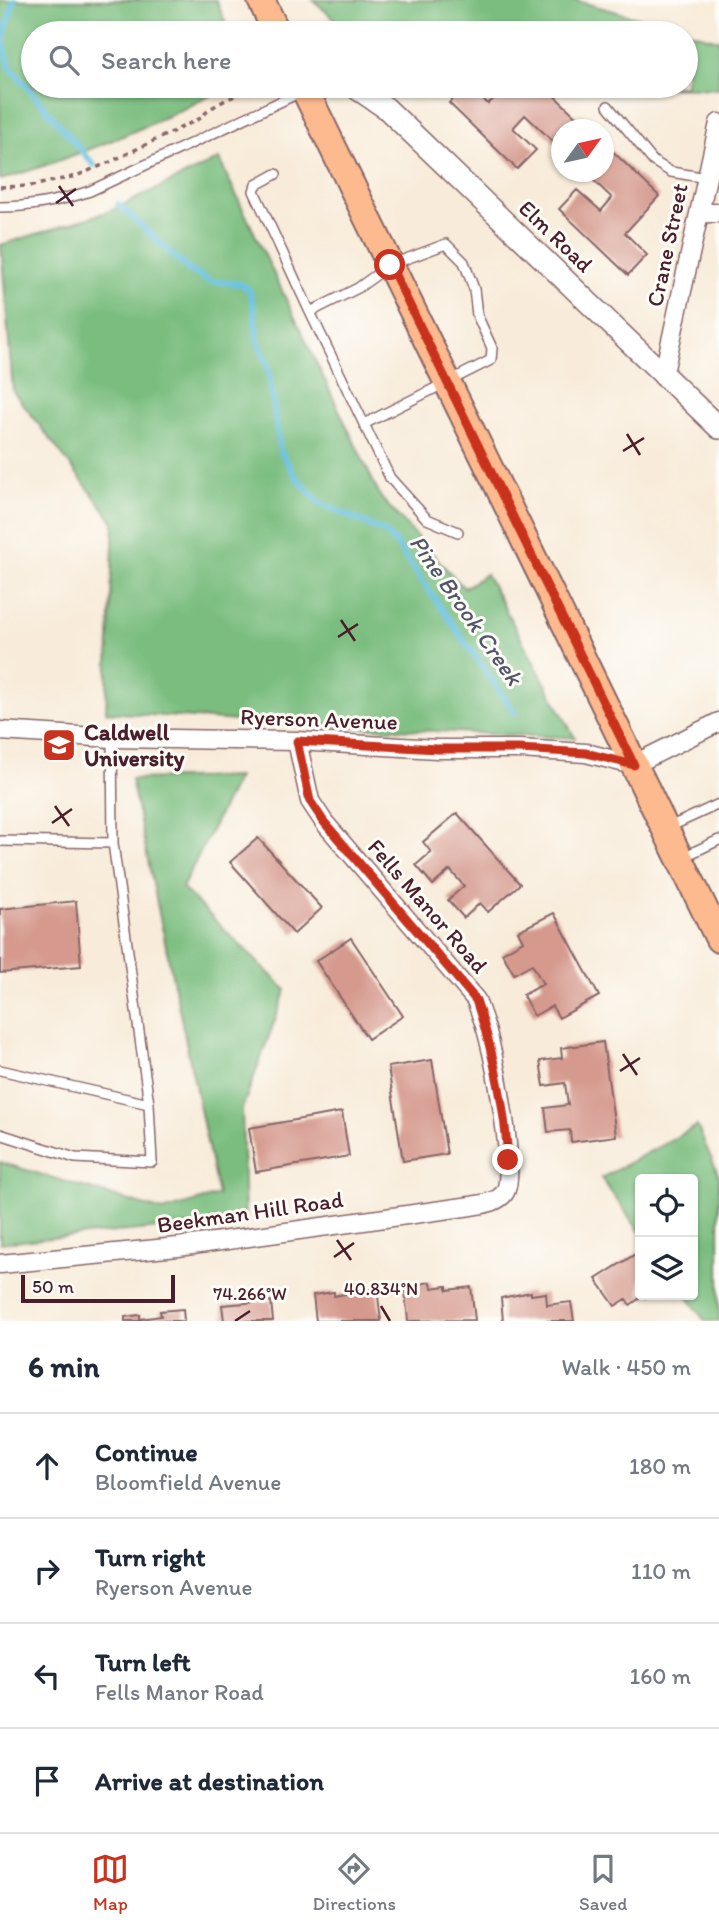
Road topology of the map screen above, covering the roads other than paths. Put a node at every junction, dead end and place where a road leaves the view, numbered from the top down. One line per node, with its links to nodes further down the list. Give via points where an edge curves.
1 (261, 0): 2 (main road)
2 (271, 21)
3 (286, 98): 10 (lane, via 90,191 44,204)
4 (314, 98): 13 (main road)
5 (371, 98): 15 (street, Elm Road)
6 (608, 106): 9 (lane, via 653,161 671,172)
7 (719, 123): 9 (street, Crane Street)
8 (276, 174): 14 (lane, via 256,185 254,191)
9 (707, 178): 11 (street, Crane Street)
10 (0, 207)
11 (699, 213): 12 (street); 15 (street, Crane Street)
12 (719, 214)
13 (390, 265): 14 (lane, via 358,288); 16 (main road); 16 (lane, via 446,244 464,262 477,315 492,348 491,360)
14 (310, 312): 17 (lane)
15 (663, 377): 18 (street, Elm Road)
16 (447, 382): 17 (lane); 24 (main road)
17 (364, 424): 19 (lane, via 390,478 428,519)
18 (719, 428)
19 (458, 532)
20 (719, 722): 24 (street)
21 (0, 732): 22 (street, Ryerson Avenue)
22 (112, 738): 23 (street, Ryerson Avenue); 29 (lane)
23 (297, 741): 24 (street, Ryerson Avenue, via 586,753); 35 (street, Fells Manor Road, via 310,801 324,822 476,1000 488,1037 507,1141 509,1182)
24 (634, 765): 26 (main road)
25 (719, 804): 26 (lane)
26 (665, 829): 30 (main road)
27 (719, 840): 30 (lane)
28 (0, 841): 29 (lane)
29 (113, 843): 33 (lane)
30 (680, 859): 31 (main road)
31 (717, 931)
32 (0, 1070): 33 (lane)
33 (149, 1104): 34 (lane, via 152,1162 75,1158)
34 (0, 1133)
35 (503, 1194): 36 (street, Beekman Hill Road, via 471,1206 178,1247)
36 (0, 1264)

